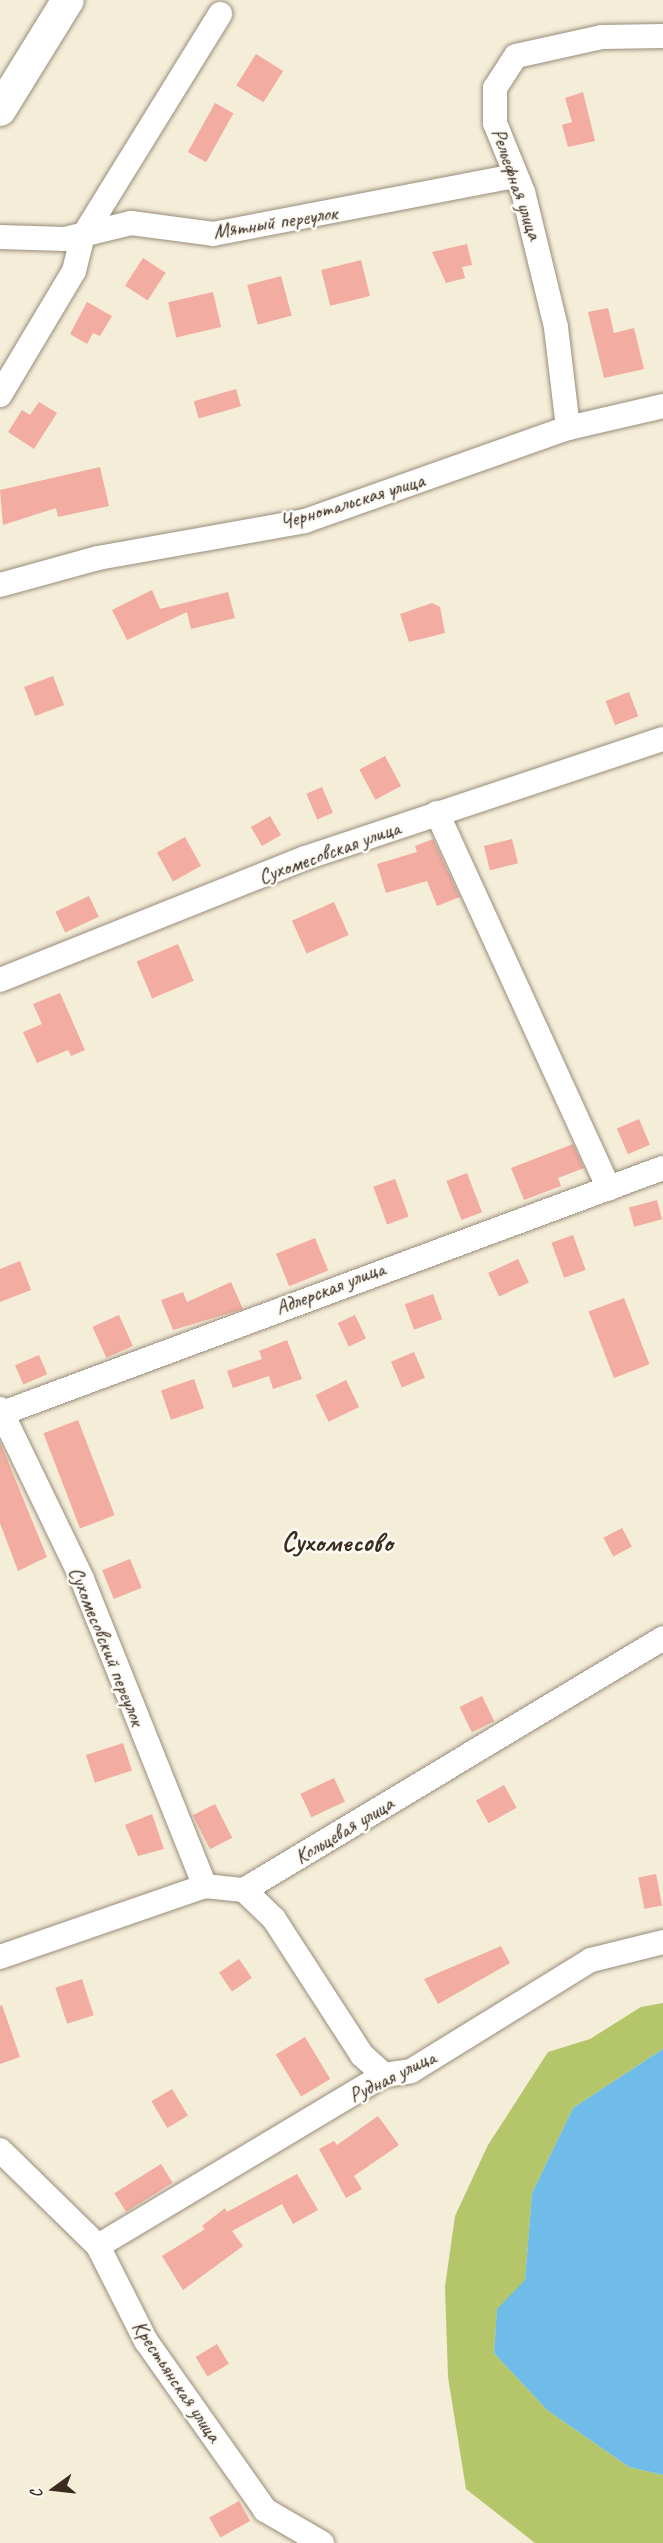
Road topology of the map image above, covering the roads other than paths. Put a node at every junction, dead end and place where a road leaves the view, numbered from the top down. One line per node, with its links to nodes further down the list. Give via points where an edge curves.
1 (68, 0): 4 (main road)
2 (220, 14): 6 (street)
3 (663, 36): 5 (street, Рельефная улица, via 602,37 516,56 495,88 495,123)
4 (0, 110)
5 (514, 176): 6 (street, Мятный переулок, via 258,229 213,234 130,223); 10 (street, Рельефная улица, via 524,192 556,327)
6 (83, 236): 7 (street, Мятный переулок); 8 (street, via 74,271)
7 (0, 237)
8 (0, 395)
9 (663, 406): 10 (street, Чернотальская улица)
10 (568, 428): 11 (street, Чернотальская улица, via 305,521 98,558)
11 (0, 585)
12 (663, 739): 13 (street, Сухомесовская улица)
13 (437, 813): 14 (street, Сухомесовская улица, via 304,858); 16 (street)
14 (0, 980)
15 (663, 1168): 16 (street, Адлерская улица)
16 (609, 1188): 17 (street, Адлерская улица)
17 (1, 1412): 19 (street, Сухомесовский переулок, via 82,1579)
18 (663, 1638): 20 (street, Кольцевая улица)
19 (205, 1886): 20 (street); 22 (street)
20 (244, 1890): 23 (street, via 274,1919 362,2055)
21 (663, 1942): 23 (street, Рудная улица, via 591,1960 411,2071)
22 (0, 1957)
23 (384, 2075): 25 (street, Рудная улица)
24 (0, 2150): 25 (street, Крестьянская улица)
25 (98, 2247): 26 (street, Крестьянская улица, via 146,2341 266,2510)
26 (322, 2543)

